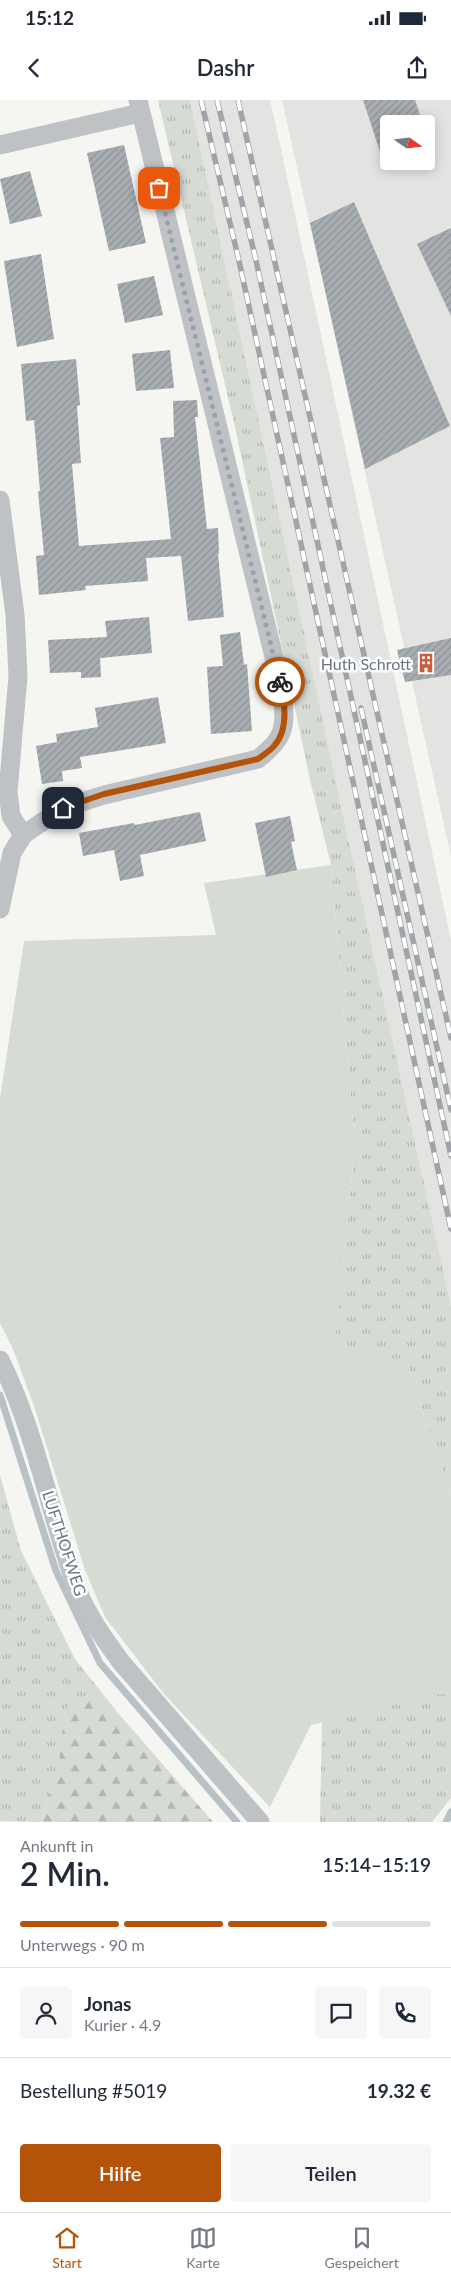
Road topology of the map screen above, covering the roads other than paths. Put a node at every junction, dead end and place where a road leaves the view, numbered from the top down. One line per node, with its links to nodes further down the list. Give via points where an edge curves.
1 (139, 106): 2 (street); 4 (street, via 283,694 285,718 282,734 274,746 258,759 104,794 63,808)
2 (0, 145)
3 (0, 500): 4 (street, via 15,615 18,676 8,792 11,816)
4 (23, 835): 5 (street, via 12,852)
5 (0, 909)
6 (0, 1360): 7 (street, LUFTHOFWEG, via 27,1426 80,1595 102,1635 121,1662)
7 (260, 1822)

